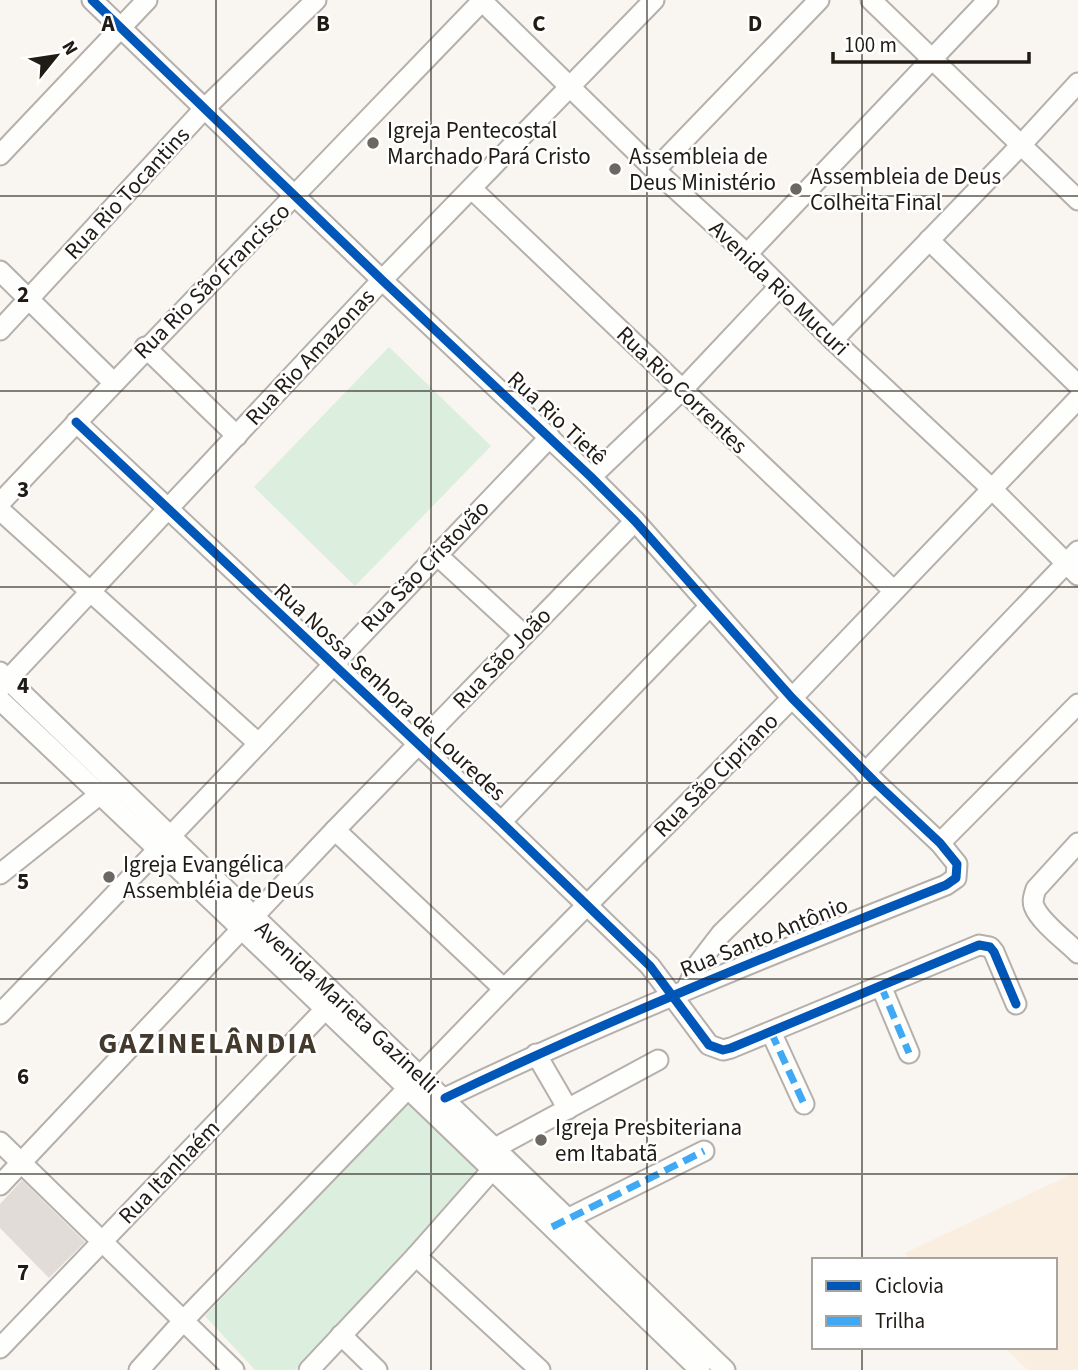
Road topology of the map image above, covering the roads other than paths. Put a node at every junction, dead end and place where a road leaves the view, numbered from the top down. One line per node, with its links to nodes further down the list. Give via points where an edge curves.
1 (92, 0): 9 (street, Rua Rio Tietê)
2 (147, 0): 9 (street)
3 (316, 0): 13 (street, Rua Rio Tocantins)
4 (482, 0): 12 (street, Avenida Rio Mucuri); 18 (street, Rua Rio São Francisco)
5 (654, 0): 12 (street, Rua Rio Amazonas)
6 (819, 0): 16 (street)
7 (871, 0): 10 (street)
8 (988, 0): 10 (street)
9 (121, 28): 13 (street, Rua Rio Tietê); 15 (street)
10 (933, 58): 14 (street); 21 (street)
11 (1078, 83): 14 (street)
12 (569, 87): 16 (street, Avenida Rio Mucuri); 17 (street, Rua Rio Amazonas)
13 (204, 109): 18 (street, Rua Rio Tietê); 25 (street, Rua Rio Tocantins)
14 (1021, 145): 19 (street); 20 (street)
15 (0, 155)
16 (655, 170): 21 (street, Avenida Rio Mucuri)
17 (472, 189): 23 (street, Rua Rio Amazonas); 31 (street, Rua Rio Correntes)
18 (295, 197): 23 (street, Rua Rio Tietê); 28 (street, Rua Rio São Francisco)
19 (1078, 200)
20 (929, 240): 27 (street); 30 (street)
21 (747, 254): 24 (street, Avenida Rio Mucuri)
22 (0, 271): 25 (street)
23 (382, 280): 34 (street, Rua Rio Amazonas); 35 (street, Rua Rio Tietê)
24 (779, 287): 27 (street, Avenida Rio Mucuri); 31 (street)
25 (30, 299): 26 (street, Rua Rio Tocantins); 29 (street)
26 (0, 330)
27 (833, 340): 37 (street, Avenida Rio Mucuri)
28 (145, 347): 29 (street, Rua Rio São Francisco); 34 (street)
29 (113, 382): 33 (street, Rua Rio São Francisco)
30 (1078, 385)
31 (682, 390): 36 (street); 44 (street, Rua Rio Correntes)
32 (1078, 399): 37 (street, Rua São Cipriano)
33 (76, 422): 38 (street, Rua Rio São Francisco); 40 (street, Rua Nossa Senhora de Louredes)
34 (237, 436): 40 (street, Rua Rio Amazonas)
35 (550, 437): 36 (street, Rua Rio Tietê); 42 (street, Rua São Cristovão)
36 (591, 477): 41 (street, Rua Rio Tietê)
37 (992, 489): 43 (street, Avenida Rio Mucuri); 44 (street, Rua São Cipriano)
38 (0, 503)
39 (0, 510): 45 (street)
40 (169, 510): 45 (street, Rua Rio Amazonas); 48 (street, Rua Nossa Senhora de Louredes)
41 (635, 521): 46 (street, Rua Rio Tietê); 47 (street, Rua São João)
42 (437, 555): 47 (street); 48 (street, Rua São Cristovão)
43 (1074, 563): 55 (street)
44 (894, 591): 50 (street, Rua São Cipriano)
45 (91, 593): 49 (street, Rua Rio Amazonas); 53 (street)
46 (709, 607): 50 (street, Rua Rio Tietê); 57 (street)
47 (524, 635): 54 (street, Rua São João)
48 (332, 663): 53 (street, Rua São Cristovão); 54 (street, Rua Nossa Senhora de Louredes)
49 (3, 680): 56 (street, Avenida Marieta Gazinelli)
50 (792, 698): 55 (street, Rua Rio Tietê); 64 (street, Rua São Cipriano)
51 (0, 700): 56 (street, Avenida Marieta Gazinelli)
52 (1078, 704): 59 (street)
53 (258, 743): 61 (street, Rua São Cristovão)
54 (419, 746): 57 (street, Rua Nossa Senhora de Louredes); 58 (street, Rua São João)
55 (870, 777): 59 (street, Rua Rio Tietê); 69 (street, via 721,934)
56 (107, 788): 61 (street, Avenida Marieta Gazinelli); 62 (street)
57 (501, 822): 64 (street, Rua Nossa Senhora de Louredes)
58 (335, 831): 65 (street, Rua São João); 68 (street)
59 (940, 843): 63 (street, Rua Rio Tietê, via 957,864 956,878)
60 (1078, 843): 66 (street, via 1035,889 1034,906)
61 (165, 844): 65 (street, Avenida Marieta Gazinelli); 72 (street, Rua São Cristovão)
62 (0, 874)
63 (946, 885): 69 (street, Rua Santo Antônio)
64 (586, 906): 68 (street, Rua São Cipriano); 69 (street, Rua Nossa Senhora de Louredes)
65 (248, 924): 70 (street, Avenida Marieta Gazinelli); 84 (street, Rua São João)
66 (1078, 953)
67 (881, 986): 71 (street, via 984,944 994,952); 73 (street); 74 (street)
68 (503, 989): 77 (street, Rua São Cipriano)
69 (679, 992): 73 (street, Rua Nossa Senhora de Louredes, via 709,1045 716,1049); 75 (street, Rua Santo Antônio)
70 (331, 1003): 77 (street, Avenida Marieta Gazinelli); 87 (street, Rua Itanhaém)
71 (1016, 1004)
72 (0, 1014)
73 (771, 1032): 79 (street)
74 (909, 1053)
75 (536, 1054): 78 (street, Rua Santo Antônio); 80 (street)
76 (658, 1060): 80 (street)
77 (414, 1081): 78 (street, Avenida Marieta Gazinelli); 83 (street, Avenida Marieta Gazinelli); 90 (street, Rua São Cipriano)
78 (445, 1098): 83 (street, Avenida Marieta Gazinelli)
79 (804, 1104)
80 (568, 1109): 83 (street)
81 (0, 1142): 84 (street)
82 (704, 1151): 86 (street)
83 (496, 1158): 86 (street, Avenida Marieta Gazinelli); 88 (street)
84 (22, 1163): 85 (street, Rua São João); 87 (street)
85 (0, 1185)
86 (560, 1223): 89 (street, Avenida Marieta Gazinelli)
87 (103, 1241): 90 (street); 92 (street, Rua Itanhaém)
88 (416, 1256): 91 (street); 97 (street)
89 (623, 1284): 98 (street, Avenida Marieta Gazinelli); 99 (street, Avenida Marieta Gazinelli)
90 (184, 1320): 93 (street, Rua São Cipriano); 94 (street)
91 (341, 1335): 95 (street); 96 (street)
92 (0, 1348)
93 (139, 1370)
94 (234, 1370)
95 (309, 1370)
96 (377, 1370)
97 (540, 1370)
98 (701, 1370)
99 (725, 1370)

